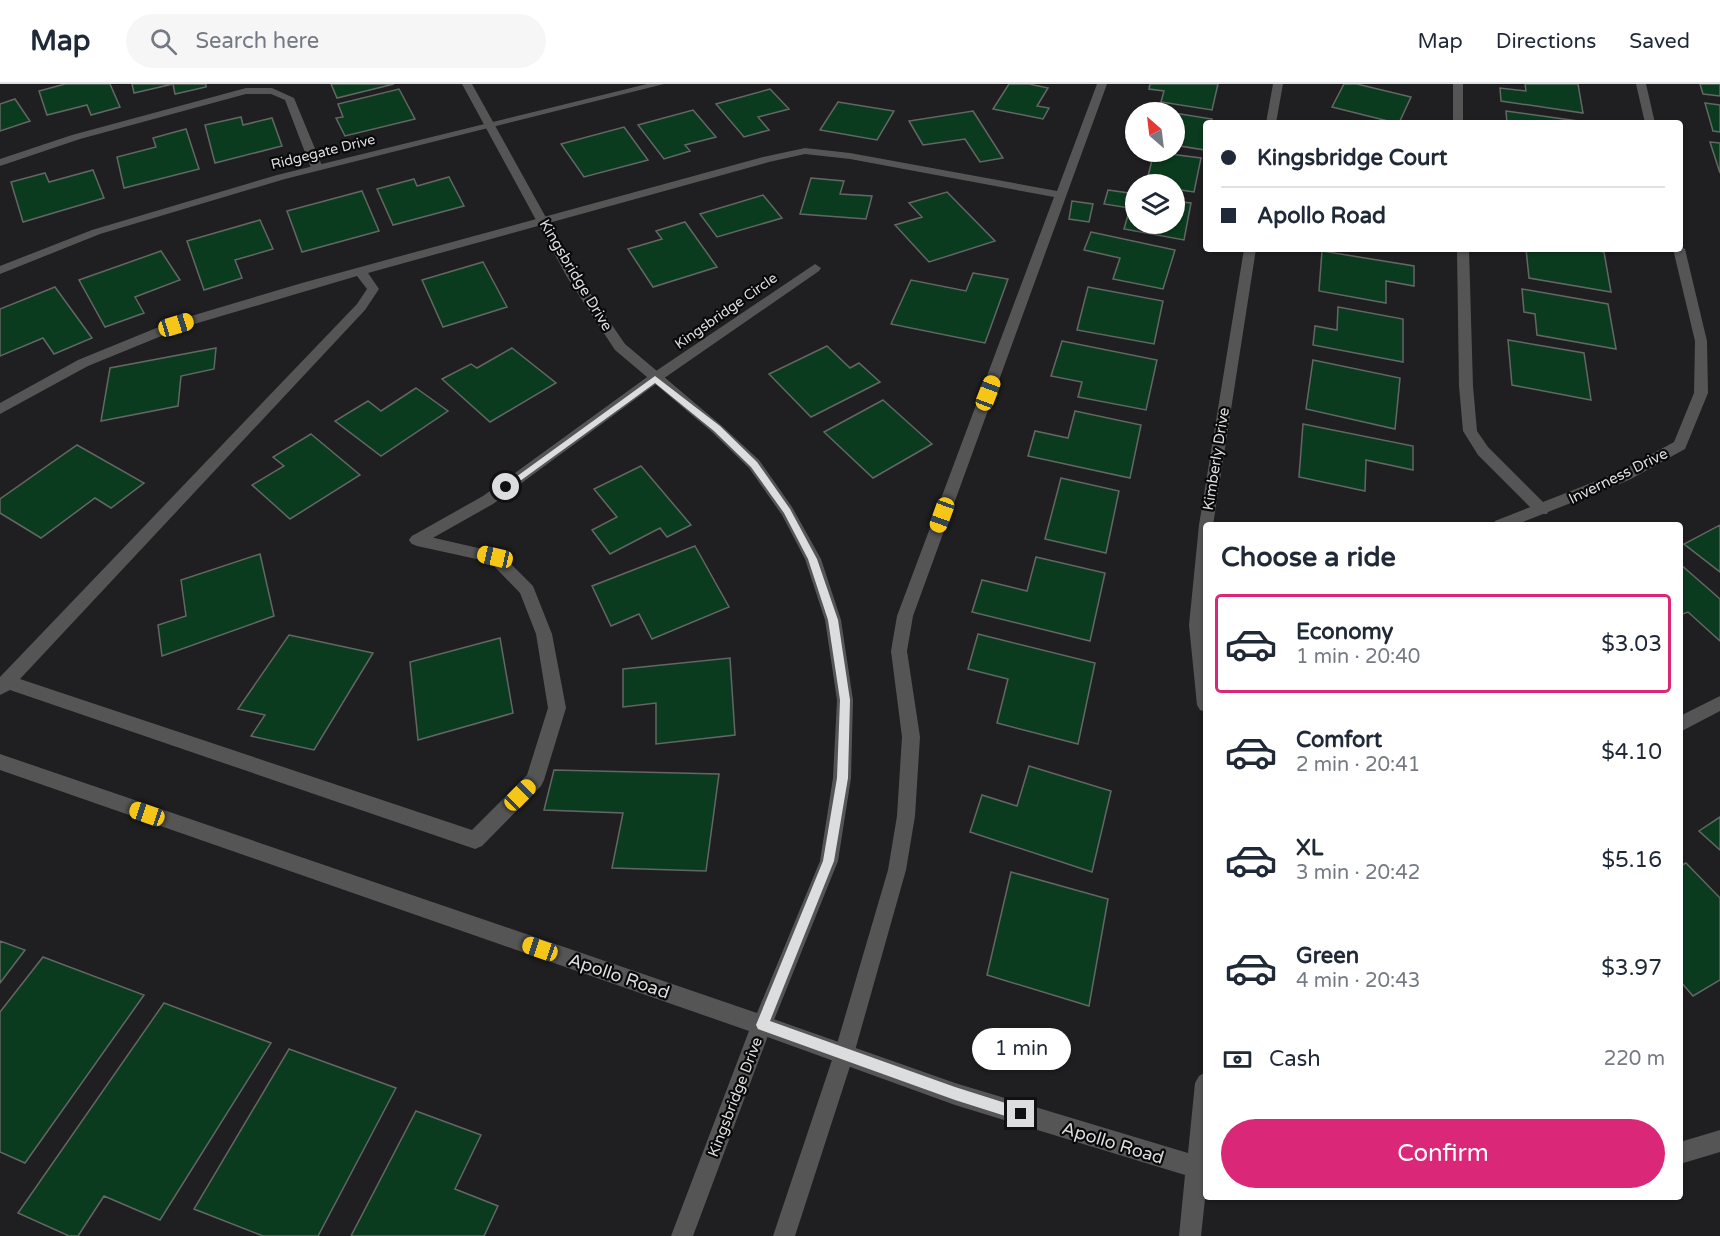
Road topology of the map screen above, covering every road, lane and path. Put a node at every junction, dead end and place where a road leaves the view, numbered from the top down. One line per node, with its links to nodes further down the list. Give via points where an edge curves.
1 (467, 84): 10 (street, Kingsbridge Drive)
2 (659, 84): 10 (street, Ridgegate Drive)
3 (1102, 84): 13 (street)
4 (1278, 84): 7 (street)
5 (1458, 84): 8 (street)
6 (1641, 84): 9 (street)
7 (1272, 120)
8 (1458, 120)
9 (1649, 120)
10 (490, 126): 12 (street, Ridgegate Drive); 14 (street, Kingsbridge Drive)
11 (0, 163): 12 (street, via 76,137 246,91 272,91 289,98)
12 (318, 168): 19 (street, Ridgegate Drive, via 96,232)
13 (1062, 195): 14 (street, via 805,151); 33 (street, via 905,616 899,651 912,737 906,816 888,906)
14 (543, 222): 20 (street); 21 (street, Kingsbridge Drive, via 597,315 621,347)
15 (1250, 252): 24 (street, Kimberly Drive)
16 (1463, 252): 23 (street, via 1470,431 1483,451)
17 (1680, 252): 23 (street, Inverness Drive, via 1701,341 1701,393 1680,445 1624,476)
18 (815, 268): 21 (street, Kingsbridge Circle)
19 (0, 270)
20 (360, 271): 22 (street, via 176,325 83,363); 28 (street, via 373,289 361,307)
21 (655, 378): 28 (street, Kingsbridge Circle, via 488,500 417,540 495,557 527,590 544,634 557,708 535,780 475,840); 32 (street, Kingsbridge Drive, via 754,464 787,511 813,559 833,620 845,700 842,778 829,861)
22 (0, 409)
23 (1542, 510): 25 (street, Inverness Drive)
24 (1206, 522)
25 (1508, 522)
26 (1203, 559): 27 (street, Kimberly Drive, via 1197,626)
27 (1203, 679)
28 (3, 685)
29 (1720, 703): 30 (street)
30 (1683, 722)
31 (0, 762): 32 (street, Apollo Road)
32 (762, 1025): 33 (street, Apollo Road); 38 (street, Kingsbridge Drive)
33 (844, 1054): 37 (street, Apollo Road, via 955,1094); 39 (street)
34 (1720, 1141): 36 (street)
35 (1203, 1148): 37 (street)
36 (1683, 1152)
37 (1202, 1170): 40 (street)
38 (682, 1236)
39 (784, 1236)
40 (1190, 1236)

